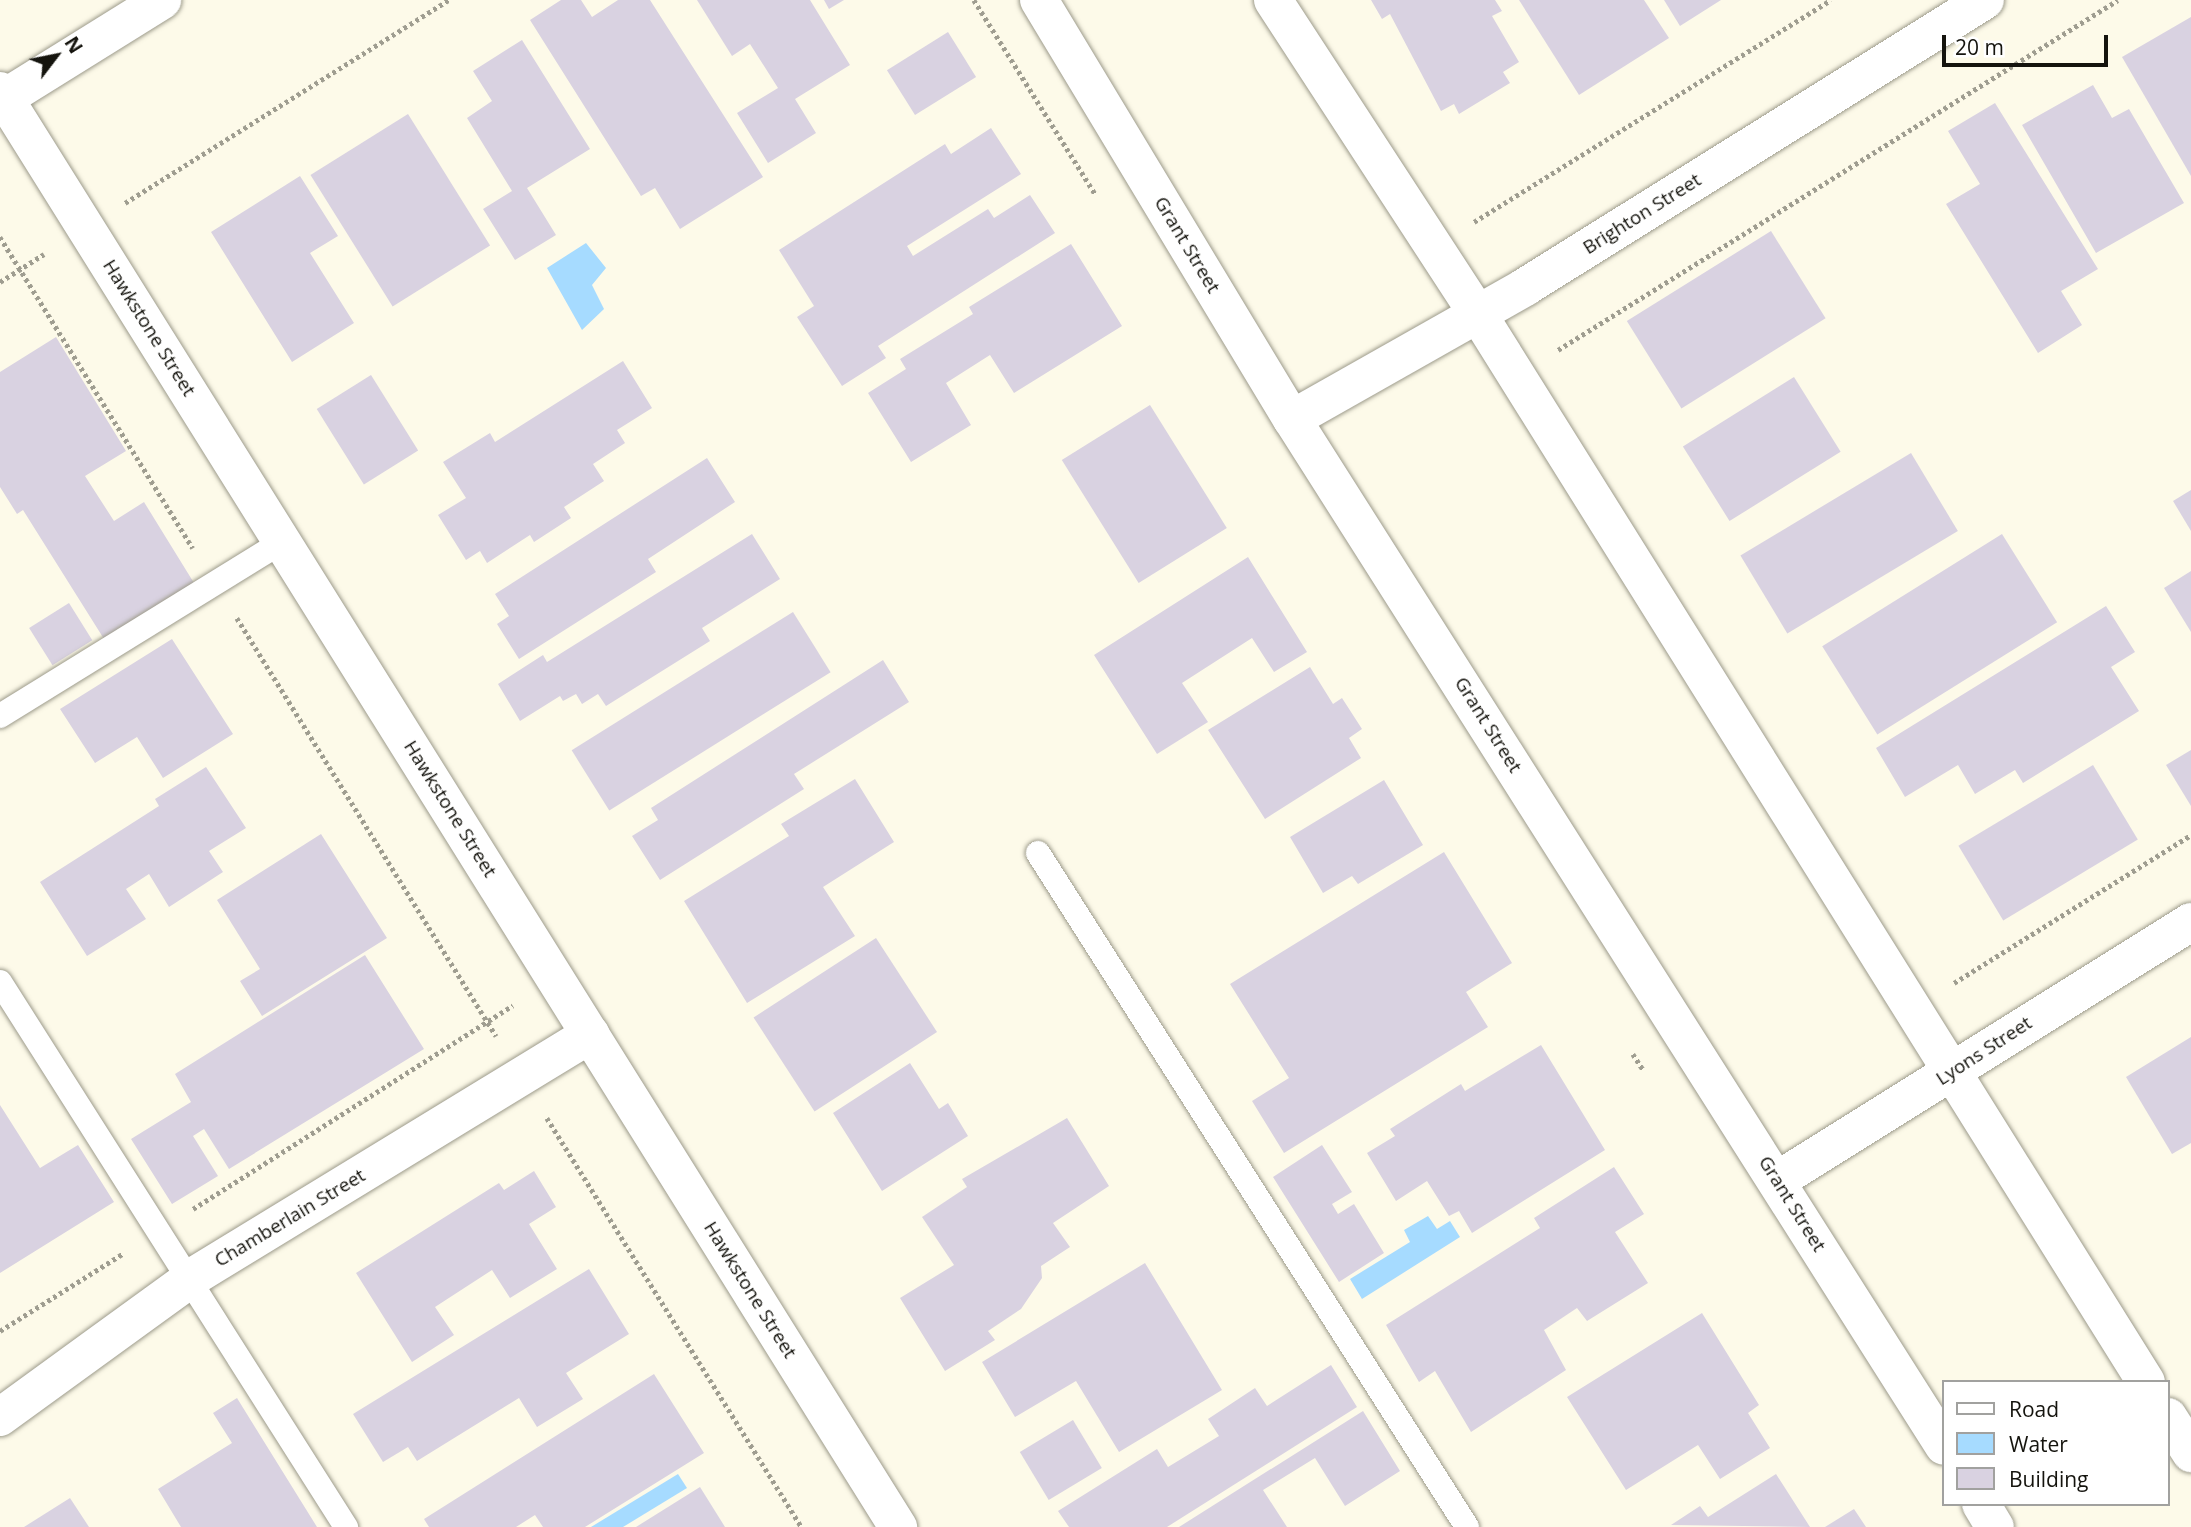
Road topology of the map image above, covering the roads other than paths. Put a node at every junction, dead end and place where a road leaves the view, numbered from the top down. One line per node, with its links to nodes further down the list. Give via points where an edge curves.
1 (162, 0): 5 (street)
2 (1039, 0): 7 (street, Grant Street)
3 (1273, 0): 6 (street)
4 (1985, 0): 6 (street, Brighton Street, via 1525,287)
5 (2, 97): 8 (street, Hawkstone Street)
6 (1476, 311): 7 (street, Brighton Street); 14 (street)
7 (1293, 419): 15 (street, Grant Street)
8 (283, 541): 9 (lane); 13 (street, Hawkstone Street)
9 (0, 716)
10 (1038, 853): 25 (lane)
11 (2191, 922): 14 (street, Lyons Street)
12 (0, 982): 16 (lane)
13 (590, 1034): 16 (street, Chamberlain Street); 24 (street, Hawkstone Street)
14 (1950, 1074): 15 (street, Lyons Street); 17 (street)
15 (1778, 1180): 20 (street, Grant Street)
16 (191, 1278): 18 (street, Chamberlain Street); 23 (lane)
17 (2145, 1380)
18 (0, 1417)
19 (2170, 1420): 21 (street)
20 (1942, 1443)
21 (2191, 1453)
22 (1982, 1506): 26 (street)
23 (346, 1527)
24 (898, 1527)
25 (1467, 1527)
26 (1995, 1527)

